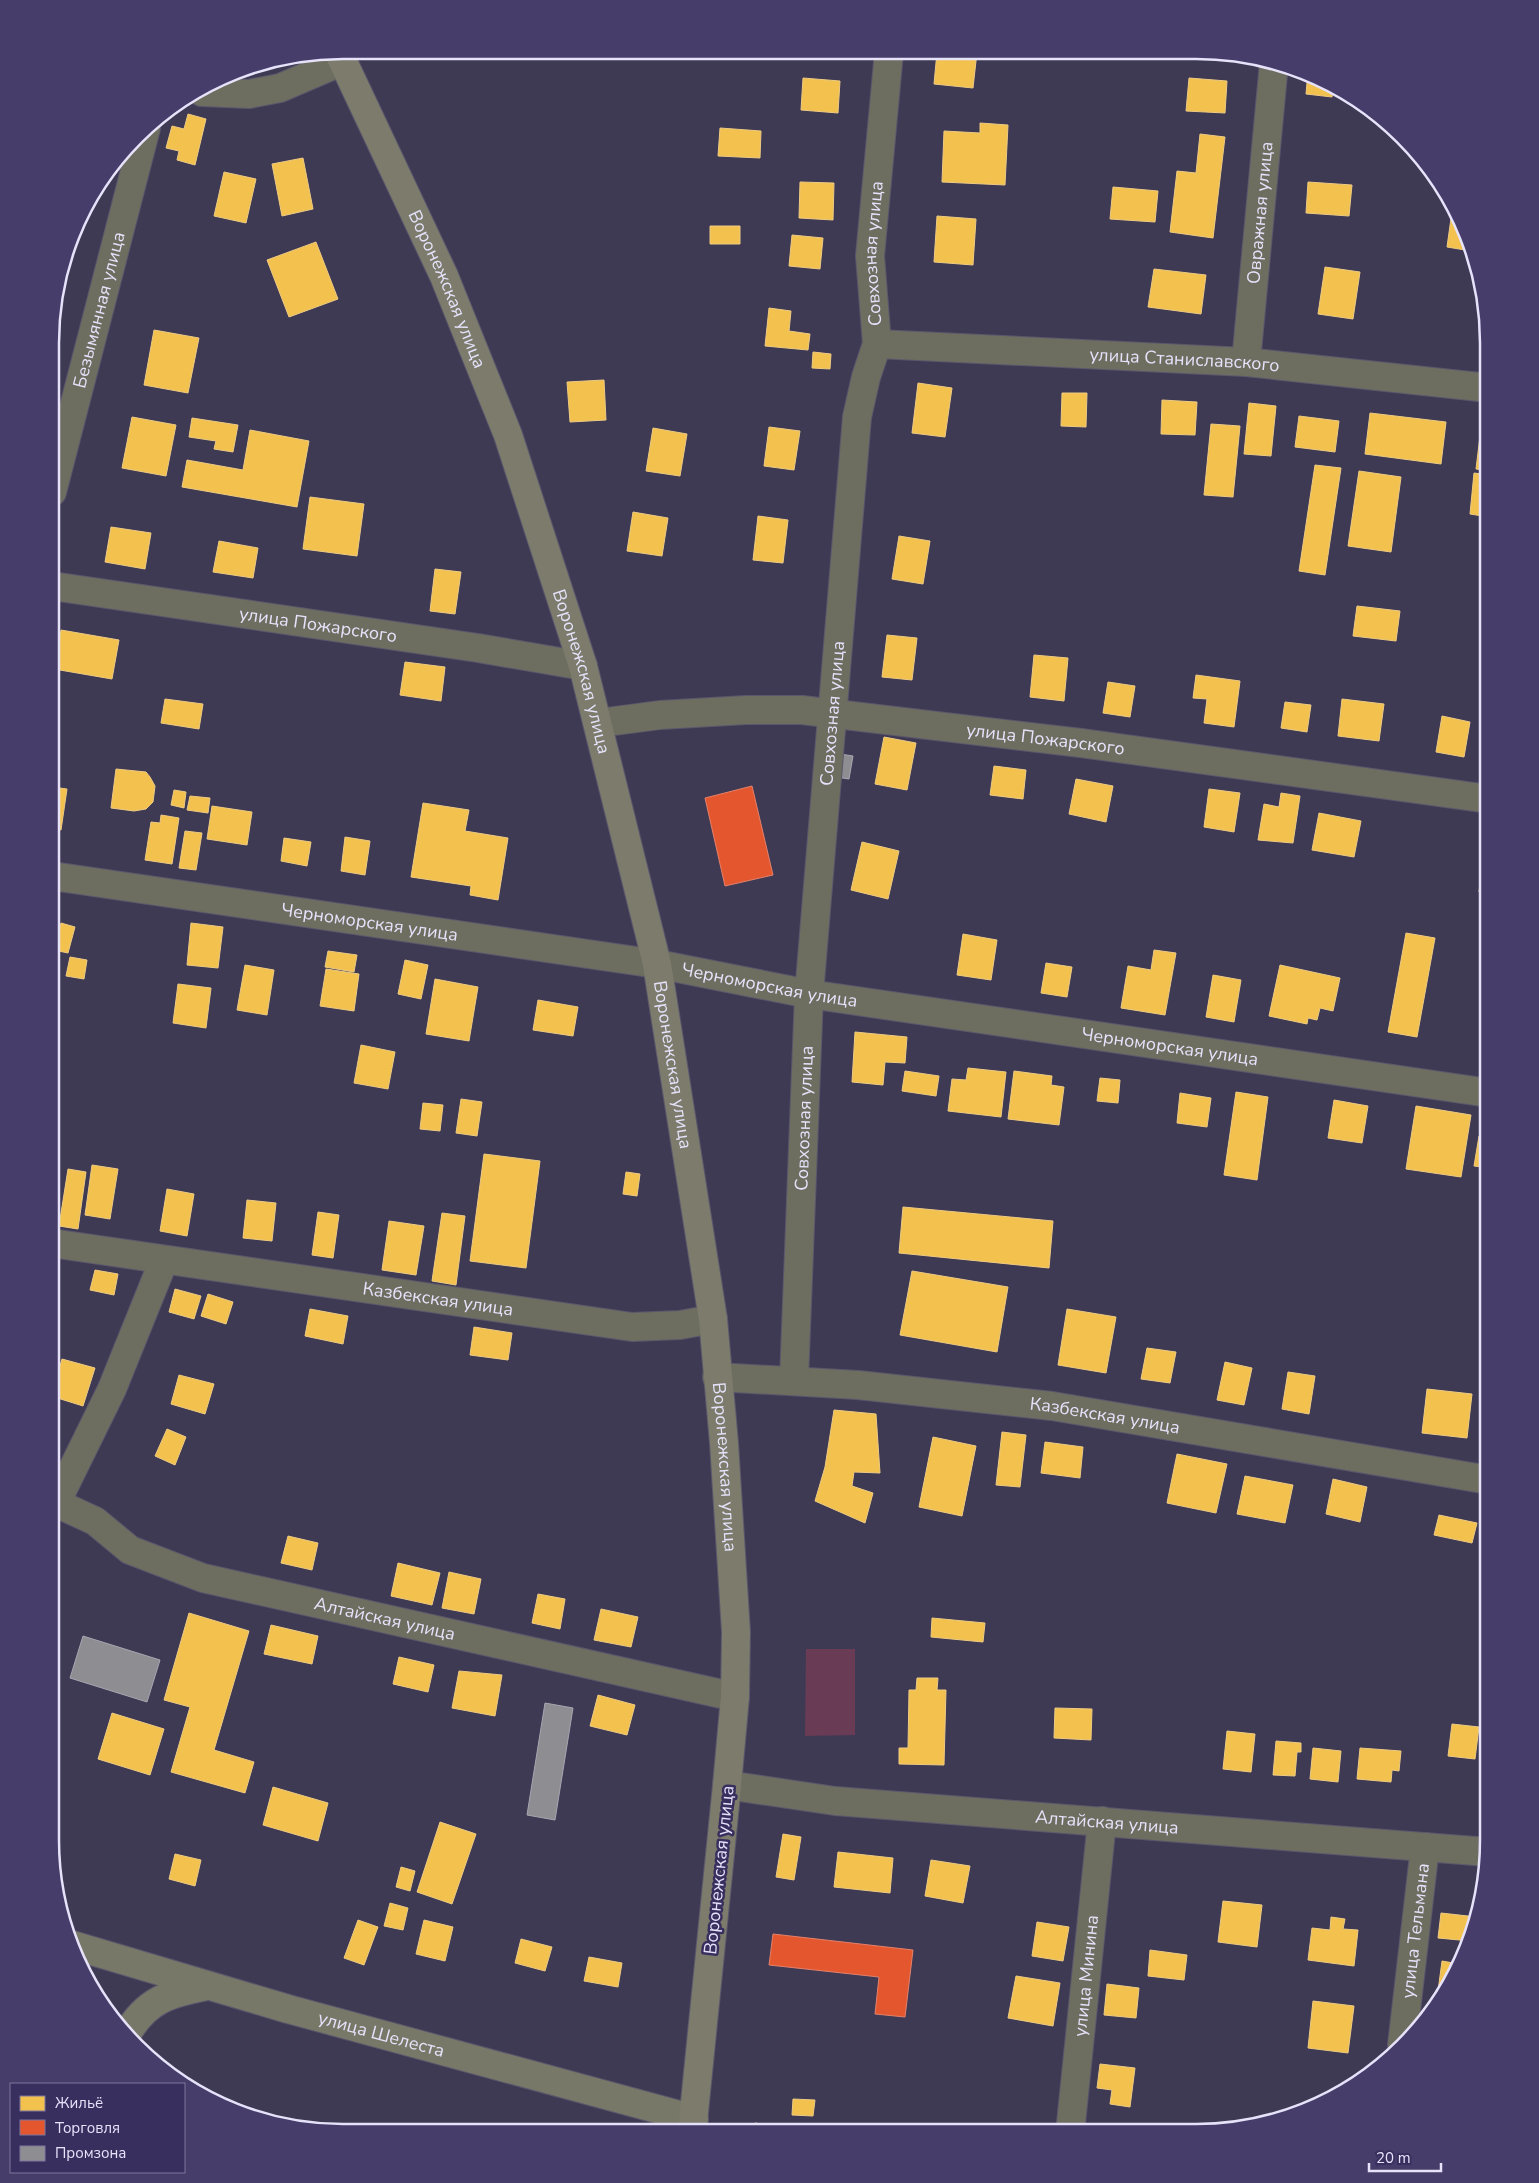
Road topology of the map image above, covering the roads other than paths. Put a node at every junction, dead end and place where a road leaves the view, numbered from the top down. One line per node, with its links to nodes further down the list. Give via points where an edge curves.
1 (334, 59): 5 (street, via 280,88 250,94)
2 (341, 59): 12 (highway, Воронежская улица, via 476,351 508,435)
3 (888, 59): 7 (street, Совхозная улица, via 870,256)
4 (1273, 69): 8 (street, Овражная улица)
5 (209, 92)
6 (143, 142): 10 (street, Безымянная улица)
7 (877, 344): 8 (street, улица Станиславского); 13 (street, Совхозная улица, via 857,417)
8 (1246, 362): 9 (street, улица Станиславского)
9 (1480, 387)
10 (59, 465)
11 (59, 587): 12 (street, улица Пожарского)
12 (584, 666): 14 (highway, Воронежская улица)
13 (832, 714): 14 (street, улица Пожарского, via 802,710 746,710 660,715); 15 (street, улица Пожарского, via 1081,743); 18 (street, Совхозная улица)
14 (599, 723): 17 (highway, Воронежская улица)
15 (1480, 798)
16 (59, 877): 17 (street, Черноморская улица)
17 (657, 964): 18 (street, Черноморская улица); 22 (highway, Воронежская улица)
18 (810, 994): 19 (street, Черноморская улица); 24 (street, Совхозная улица)
19 (1480, 1091)
20 (59, 1244): 21 (street, Казбекская улица)
21 (164, 1260): 22 (street, Казбекская улица, via 632,1327 680,1325); 26 (street, via 112,1389)
22 (713, 1319): 23 (highway, Воронежская улица)
23 (717, 1377): 24 (street, Казбекская улица); 28 (highway, Воронежская улица, via 736,1632)
24 (794, 1380): 25 (street, Казбекская улица, via 1052,1406)
25 (1480, 1479)
26 (59, 1491)
27 (59, 1506): 28 (street, Алтайская улица, via 95,1521 130,1550 203,1578)
28 (735, 1697): 29 (highway, Воронежская улица)
29 (727, 1785): 30 (street, Алтайская улица, via 835,1801); 38 (highway, Воронежская улица)
30 (1102, 1821): 31 (street, Алтайская улица); 39 (street, улица Минина)
31 (1425, 1847): 32 (street, Алтайская улица); 36 (street, улица Тельмана)
32 (1480, 1851)
33 (80, 1948): 34 (main road, улица Шелеста)
34 (208, 1986): 35 (main road, via 176,1992 154,2002); 37 (main road, улица Шелеста)
35 (131, 2029)
36 (1403, 2034)
37 (690, 2124)
38 (693, 2124)
39 (1071, 2124)

